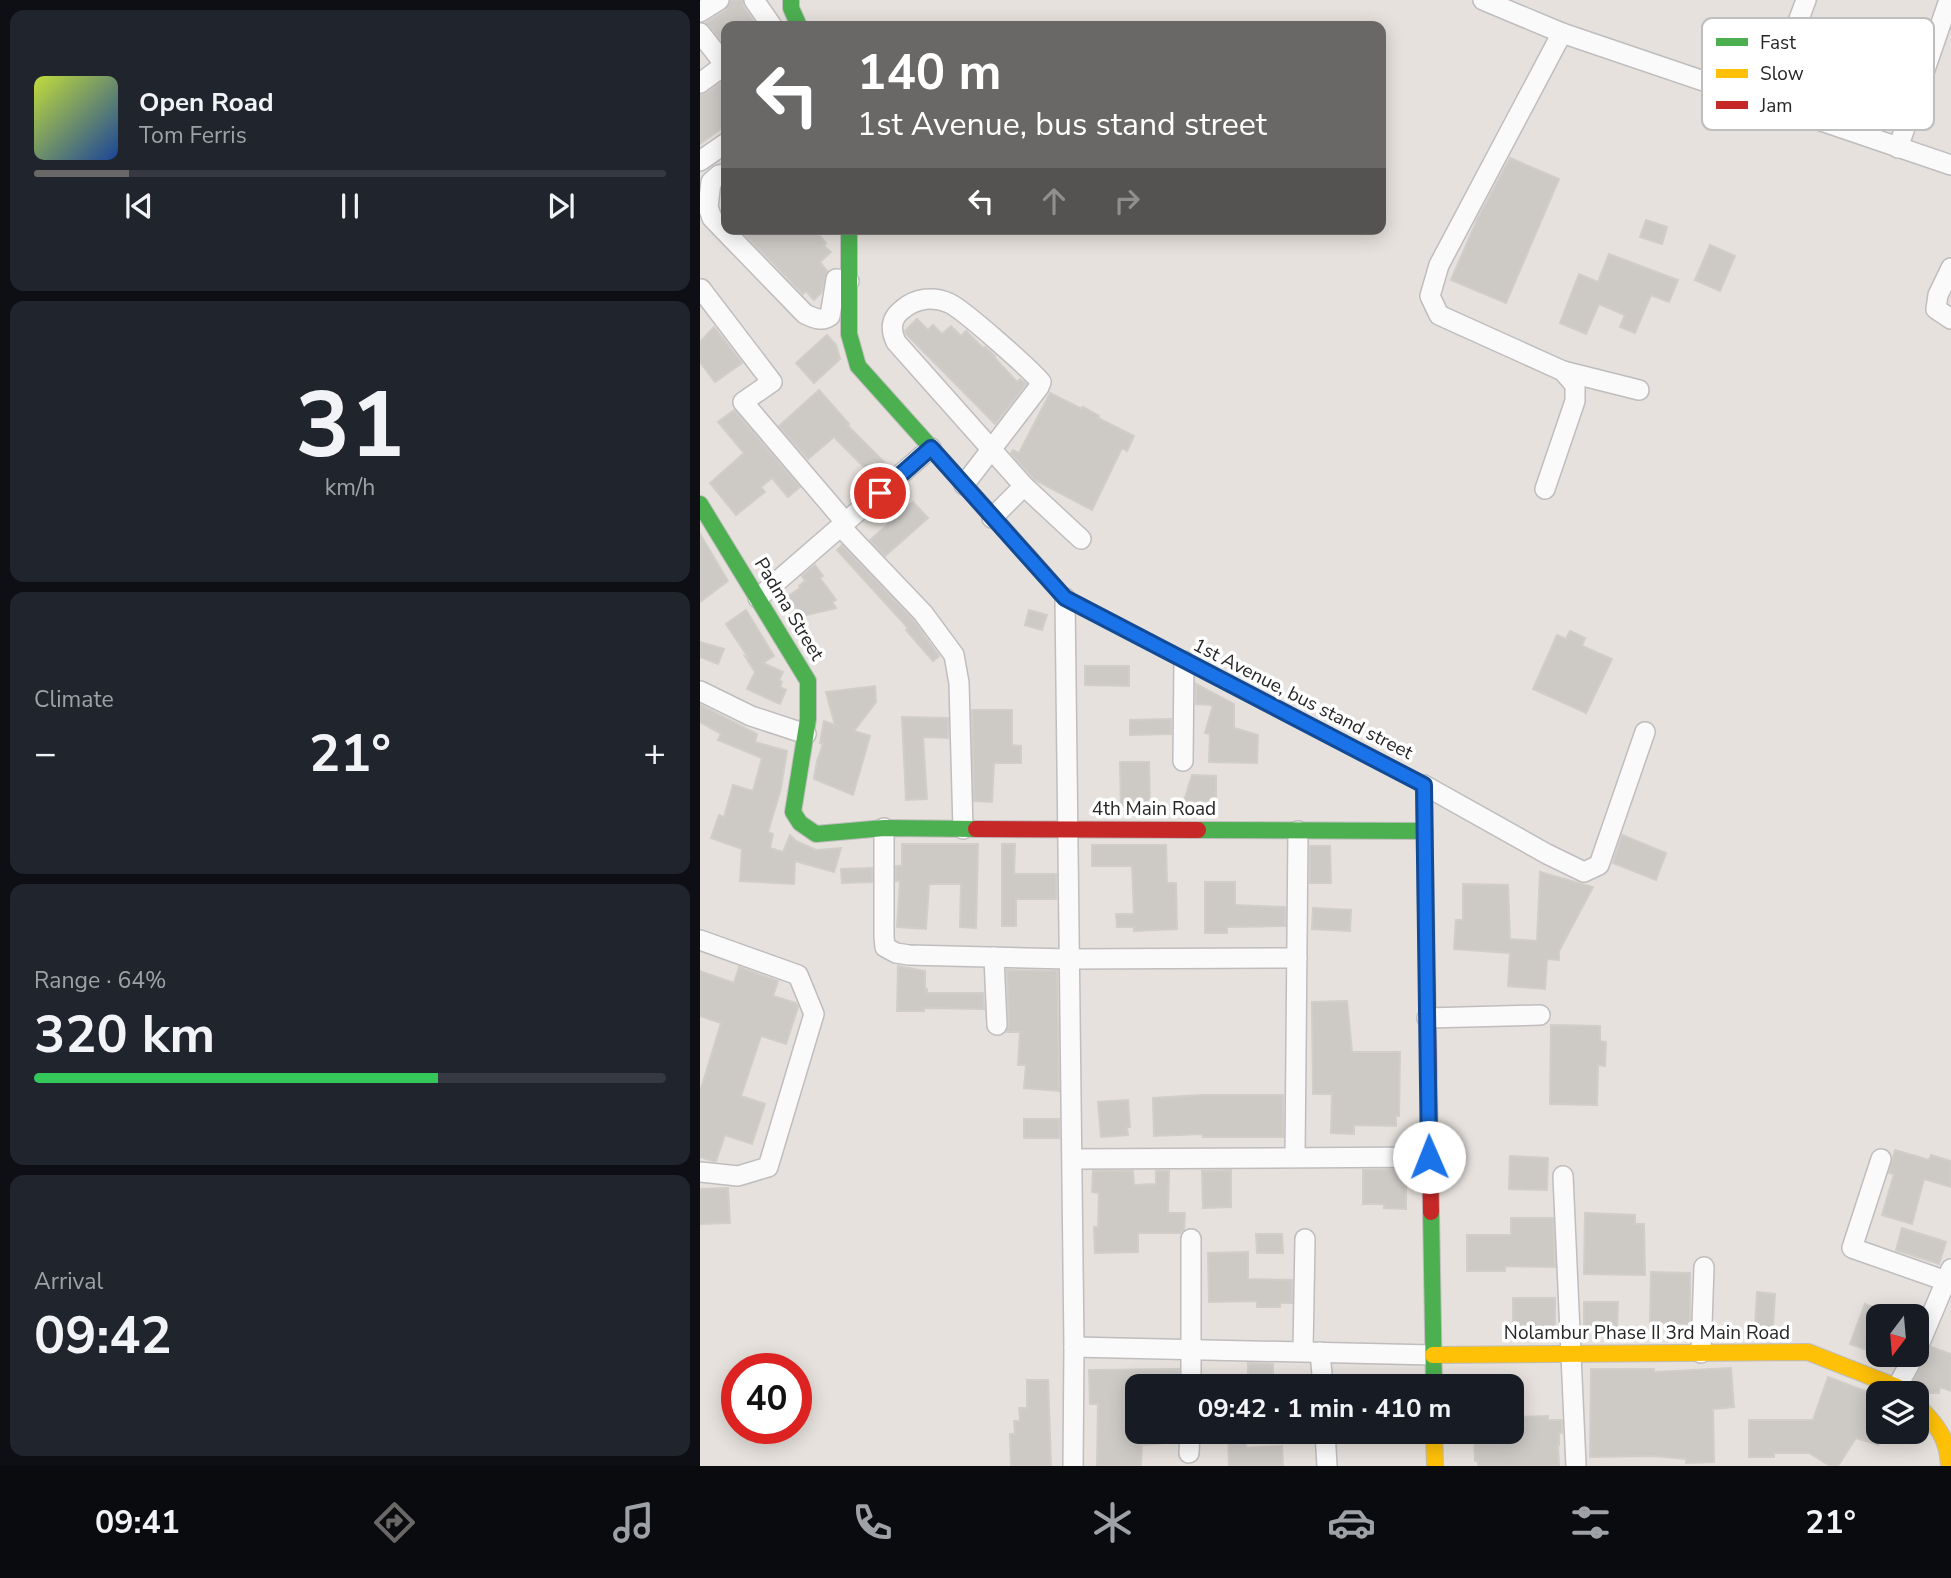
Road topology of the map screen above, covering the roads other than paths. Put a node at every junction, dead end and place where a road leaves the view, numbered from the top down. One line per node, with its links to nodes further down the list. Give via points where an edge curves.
1 (719, 0): 7 (street)
2 (754, 0): 9 (street)
3 (791, 0): 10 (street)
4 (1483, 0): 12 (street)
5 (1806, 0): 8 (street)
6 (1949, 0): 13 (street)
7 (700, 12)
8 (1799, 18)
9 (769, 21)
10 (797, 21)
11 (700, 33): 14 (street)
12 (1562, 33): 16 (street); 33 (street, via 1439,265 1430,296 1439,315)
13 (1934, 44)
14 (721, 59)
15 (721, 68): 17 (street)
16 (1702, 81)
17 (700, 83)
18 (1846, 130): 21 (street)
19 (1904, 130): 21 (street)
20 (721, 146): 22 (street)
21 (1898, 148): 23 (street)
22 (700, 161)
23 (1951, 165)
24 (721, 175): 25 (street, via 711,182 708,207)
25 (721, 227)
26 (728, 235): 30 (street, via 805,314 815,318 830,316)
27 (838, 235): 30 (street)
28 (848, 235): 30 (street, 1st Avenue, bus stand street)
29 (1951, 268): 32 (street, via 1936,309)
30 (842, 280): 35 (street, 1st Avenue, bus stand street, via 858,366)
31 (701, 289): 42 (street, via 772,382 744,402)
32 (1951, 319)
33 (1563, 371): 34 (street); 39 (street, via 1575,385 1575,401)
34 (1639, 390)
35 (931, 448): 37 (street, 1st Avenue, bus stand street); 42 (street)
36 (991, 451): 36 (street, via 1041,382 954,305 931,299 905,307 895,316 891,332 896,342); 37 (street); 38 (street)
37 (964, 485): 41 (street, 1st Avenue, bus stand street)
38 (1024, 486): 41 (street); 43 (street)
39 (1545, 489)
40 (700, 503): 44 (street, Padma Street)
41 (992, 518): 45 (street, 1st Avenue, bus stand street)
42 (844, 525): 44 (street); 53 (street, via 954,655 959,683)
43 (1081, 539)
44 (758, 597): 49 (street, Padma Street, via 808,681)
45 (1065, 598): 46 (street, 1st Avenue, bus stand street); 54 (street)
46 (1184, 661): 50 (street); 51 (street, 1st Avenue, bus stand street)
47 (700, 691): 49 (street, via 751,716)
48 (1644, 732): 51 (street, via 1599,865 1584,872)
49 (806, 734): 52 (street, Padma Street, via 793,812 800,823 816,834)
50 (1183, 761)
51 (1424, 785): 56 (street, 1st Avenue, bus stand street)
52 (884, 828): 53 (street, 4th Main Road); 58 (street, via 886,947 909,956)
53 (963, 829): 54 (street, 4th Main Road)
54 (1068, 829): 55 (street, 4th Main Road); 60 (street)
55 (1298, 831): 56 (street, 4th Main Road); 59 (street)
56 (1425, 831): 62 (street, 1st Avenue, bus stand street)
57 (700, 940): 68 (street, via 799,975 814,1014 768,1167 738,1176)
58 (994, 957): 60 (street); 63 (street)
59 (1297, 958): 60 (street); 64 (street)
60 (1069, 959): 66 (street)
61 (1540, 1015): 62 (street)
62 (1427, 1018): 65 (street, 1st Avenue, bus stand street)
63 (998, 1025)
64 (1296, 1157): 65 (street); 66 (street)
65 (1429, 1157): 80 (street, 1st Avenue, bus stand street)
66 (1072, 1158): 75 (street)
67 (1881, 1159): 73 (street, via 1853,1248)
68 (700, 1172)
69 (1563, 1176): 79 (street)
70 (1191, 1239): 76 (street)
71 (1305, 1240): 77 (street)
72 (1704, 1267): 78 (street)
73 (1949, 1275): 74 (street)
74 (1929, 1322)
75 (1074, 1347): 76 (street); 90 (street)
76 (1192, 1350): 77 (street); 81 (street)
77 (1311, 1352): 80 (street); 82 (street)
78 (1701, 1353): 79 (street, Nolambur Phase II 3rd Main Road); 84 (street, Nolambur Phase II 3rd Main Road, via 1808,1352)
79 (1572, 1354): 80 (street, Nolambur Phase II 3rd Main Road); 93 (street)
80 (1433, 1355): 83 (street, 1st Avenue, bus stand street)
81 (1191, 1374)
82 (1319, 1374)
83 (1434, 1374)
84 (1878, 1381)
85 (1929, 1416): 94 (street, via 1950,1446)
86 (1189, 1444): 89 (street)
87 (1325, 1444): 91 (street)
88 (1434, 1444): 92 (street)
89 (1189, 1453)
90 (1073, 1466)
91 (1326, 1466)
92 (1435, 1466)
93 (1576, 1466)
94 (1950, 1466)

